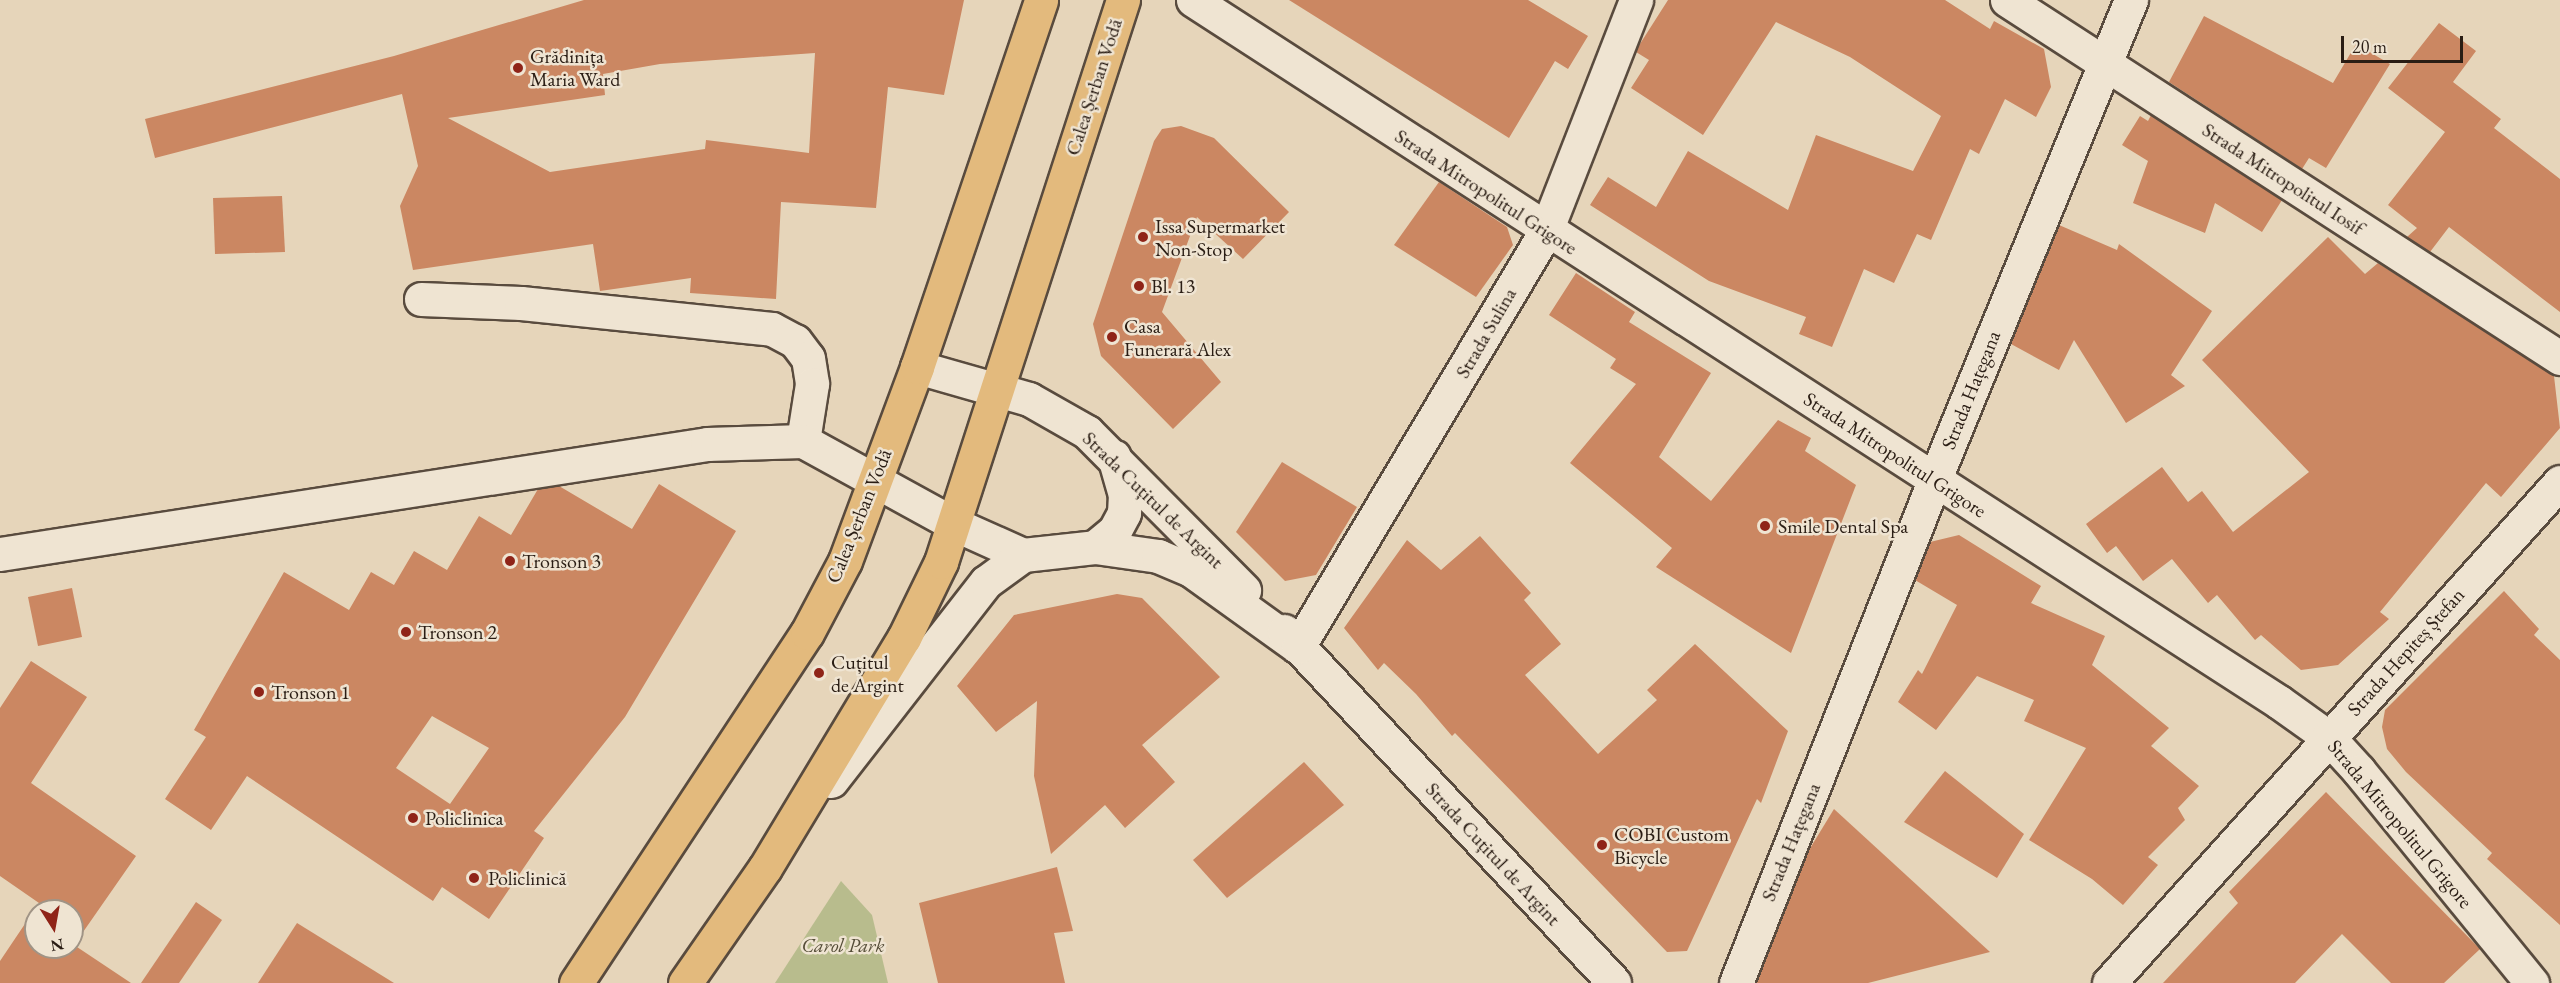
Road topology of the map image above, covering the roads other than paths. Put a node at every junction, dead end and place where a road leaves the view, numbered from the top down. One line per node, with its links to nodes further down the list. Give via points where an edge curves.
1 (1041, 0): 11 (main road, Calea Șerban Vodă)
2 (1123, 0): 12 (main road, Calea Șerban Vodă)
3 (1192, 0): 8 (street, Strada Mitropolitul Grigore)
4 (1636, 0): 8 (street, Strada Sulina)
5 (2007, 0): 7 (street, Strada Mitropolitul Iosif)
6 (2131, 0): 7 (street, Strada Hațegana)
7 (2104, 64): 10 (street, Strada Mitropolitul Iosif); 16 (street, Strada Hațegana)
8 (1546, 231): 16 (street, Strada Mitropolitul Grigore); 22 (street, Strada Sulina)
9 (421, 299): 13 (street, via 522,303 772,329 795,341 808,358 812,384)
10 (2560, 358)
11 (917, 367): 12 (street, Strada Cuțitul de Argint); 15 (main road, Calea Șerban Vodă)
12 (999, 389): 14 (street, Strada Cuțitul de Argint, via 1059,414); 18 (main road, Calea Șerban Vodă)
13 (803, 441): 15 (street); 20 (street, via 707,444)
14 (1112, 453): 19 (street, via 1123,485 1124,513 1115,530); 22 (street, Strada Cuțitul de Argint)
15 (876, 480): 18 (street); 25 (main road, Calea Șerban Vodă, via 844,561 807,633)
16 (1934, 481): 23 (street, Strada Mitropolitul Grigore); 28 (street, Strada Hațegana)
17 (2560, 482): 23 (street, Strada Hepiteș Ștefan)
18 (956, 525): 21 (street); 24 (main road, Calea Șerban Vodă, via 904,638)
19 (1095, 547): 21 (street, Strada Cuțitul de Argint); 22 (street, Strada Cuțitul de Argint, via 1141,551 1191,570)
20 (0, 554)
21 (1023, 555): 24 (street, via 986,582)
22 (1298, 647): 27 (street, Strada Cuțitul de Argint)
23 (2328, 737): 29 (street, Strada Hepiteș Ștefan); 30 (street, Strada Mitropolitul Grigore)
24 (765, 868): 26 (main road, Calea Șerban Vodă)
25 (576, 983)
26 (685, 983)
27 (1614, 983)
28 (1736, 983)
29 (2109, 983)
30 (2532, 983)

